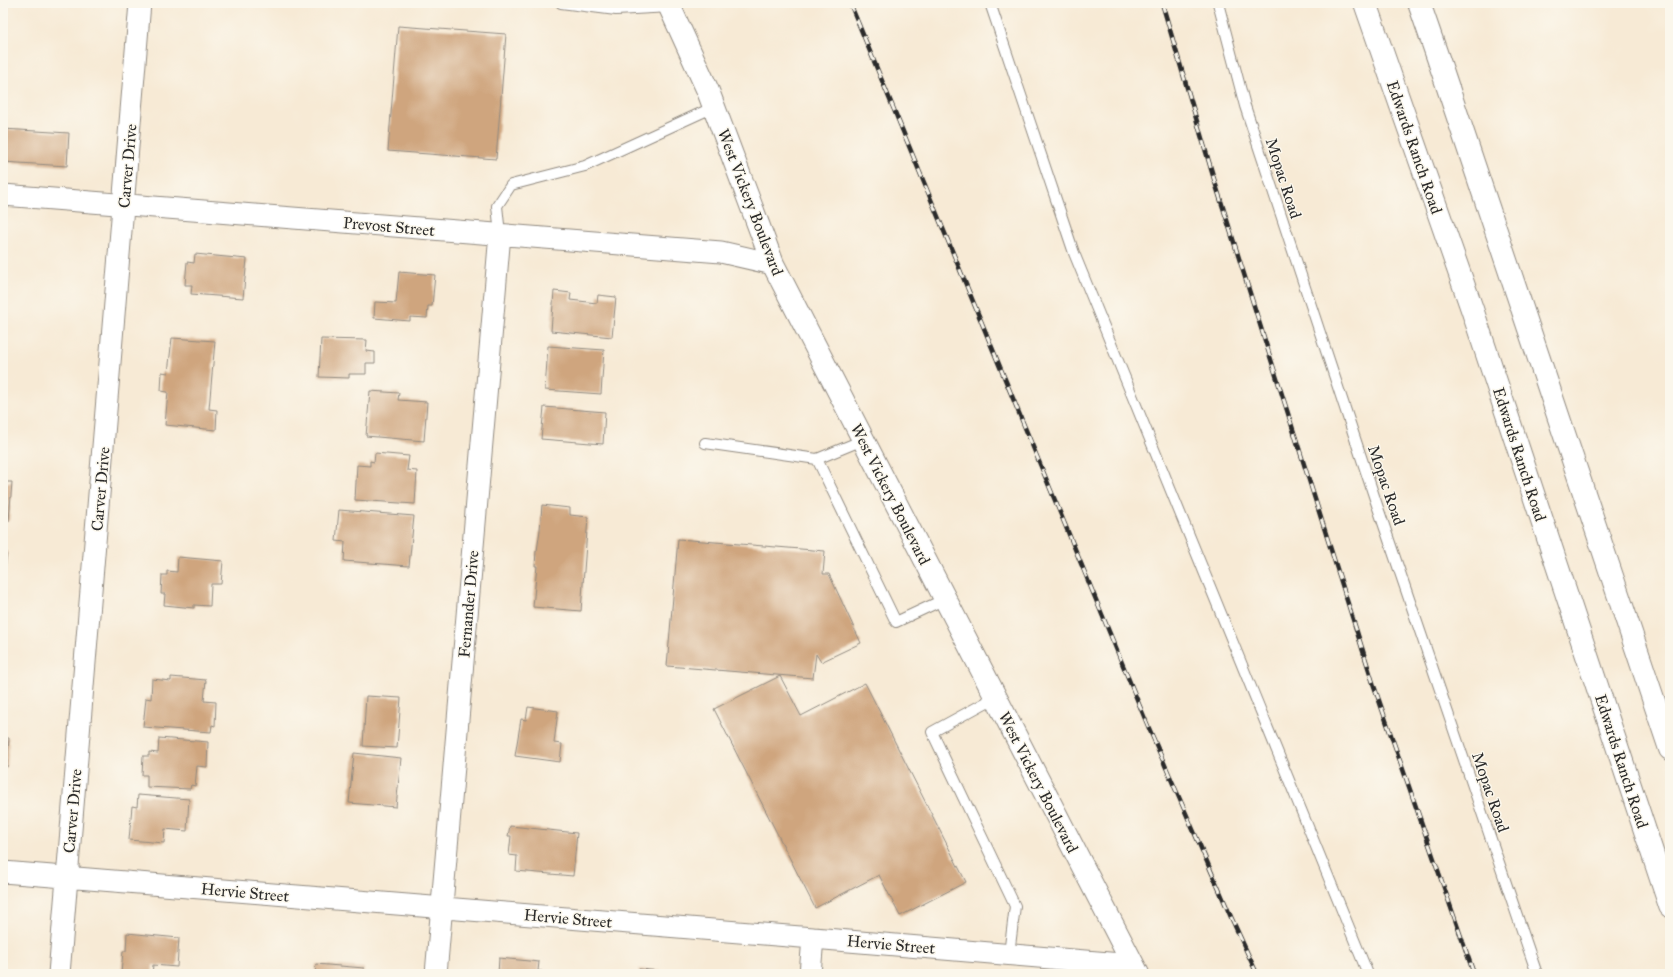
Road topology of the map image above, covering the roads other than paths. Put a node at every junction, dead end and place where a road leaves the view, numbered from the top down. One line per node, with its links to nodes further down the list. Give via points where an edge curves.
1 (140, 3): 10 (street, Carver Drive)
2 (561, 3): 7 (lane, via 616,10)
3 (990, 3): 29 (lane, via 1074,253)
4 (1218, 3): 30 (lane, Mopac Road, via 1245,106)
5 (1365, 3): 21 (street, Edwards Ranch Road, via 1472,309)
6 (1418, 3): 18 (street)
7 (669, 5): 8 (street, West Vickery Boulevard)
8 (714, 107): 11 (lane, via 585,166 511,185 496,206); 12 (street, West Vickery Boulevard)
9 (3, 195): 10 (street, Prevost Street)
10 (124, 205): 11 (street, Prevost Street); 20 (street, Carver Drive)
11 (500, 234): 12 (street, Prevost Street, via 721,252); 22 (street, Fernander Drive)
12 (773, 264): 13 (street, West Vickery Boulevard)
13 (864, 440): 15 (lane); 16 (street, West Vickery Boulevard)
14 (705, 443): 15 (lane)
15 (817, 459): 16 (lane, via 896,622)
16 (945, 599): 17 (street, West Vickery Boulevard)
17 (996, 697): 24 (lane, via 932,732 1015,906); 25 (street, West Vickery Boulevard)
18 (1670, 749)
19 (3, 872): 20 (street, Hervie Street)
20 (67, 878): 22 (street, Hervie Street); 26 (street, Carver Drive)
21 (1670, 906)
22 (441, 908): 23 (street, Hervie Street); 27 (street, Fernander Drive)
23 (813, 938): 24 (street, Hervie Street); 28 (street)
24 (1009, 954): 25 (street, Hervie Street)
25 (1135, 970)
26 (58, 974)
27 (436, 974)
28 (810, 974)
29 (1368, 974)
30 (1537, 974)

